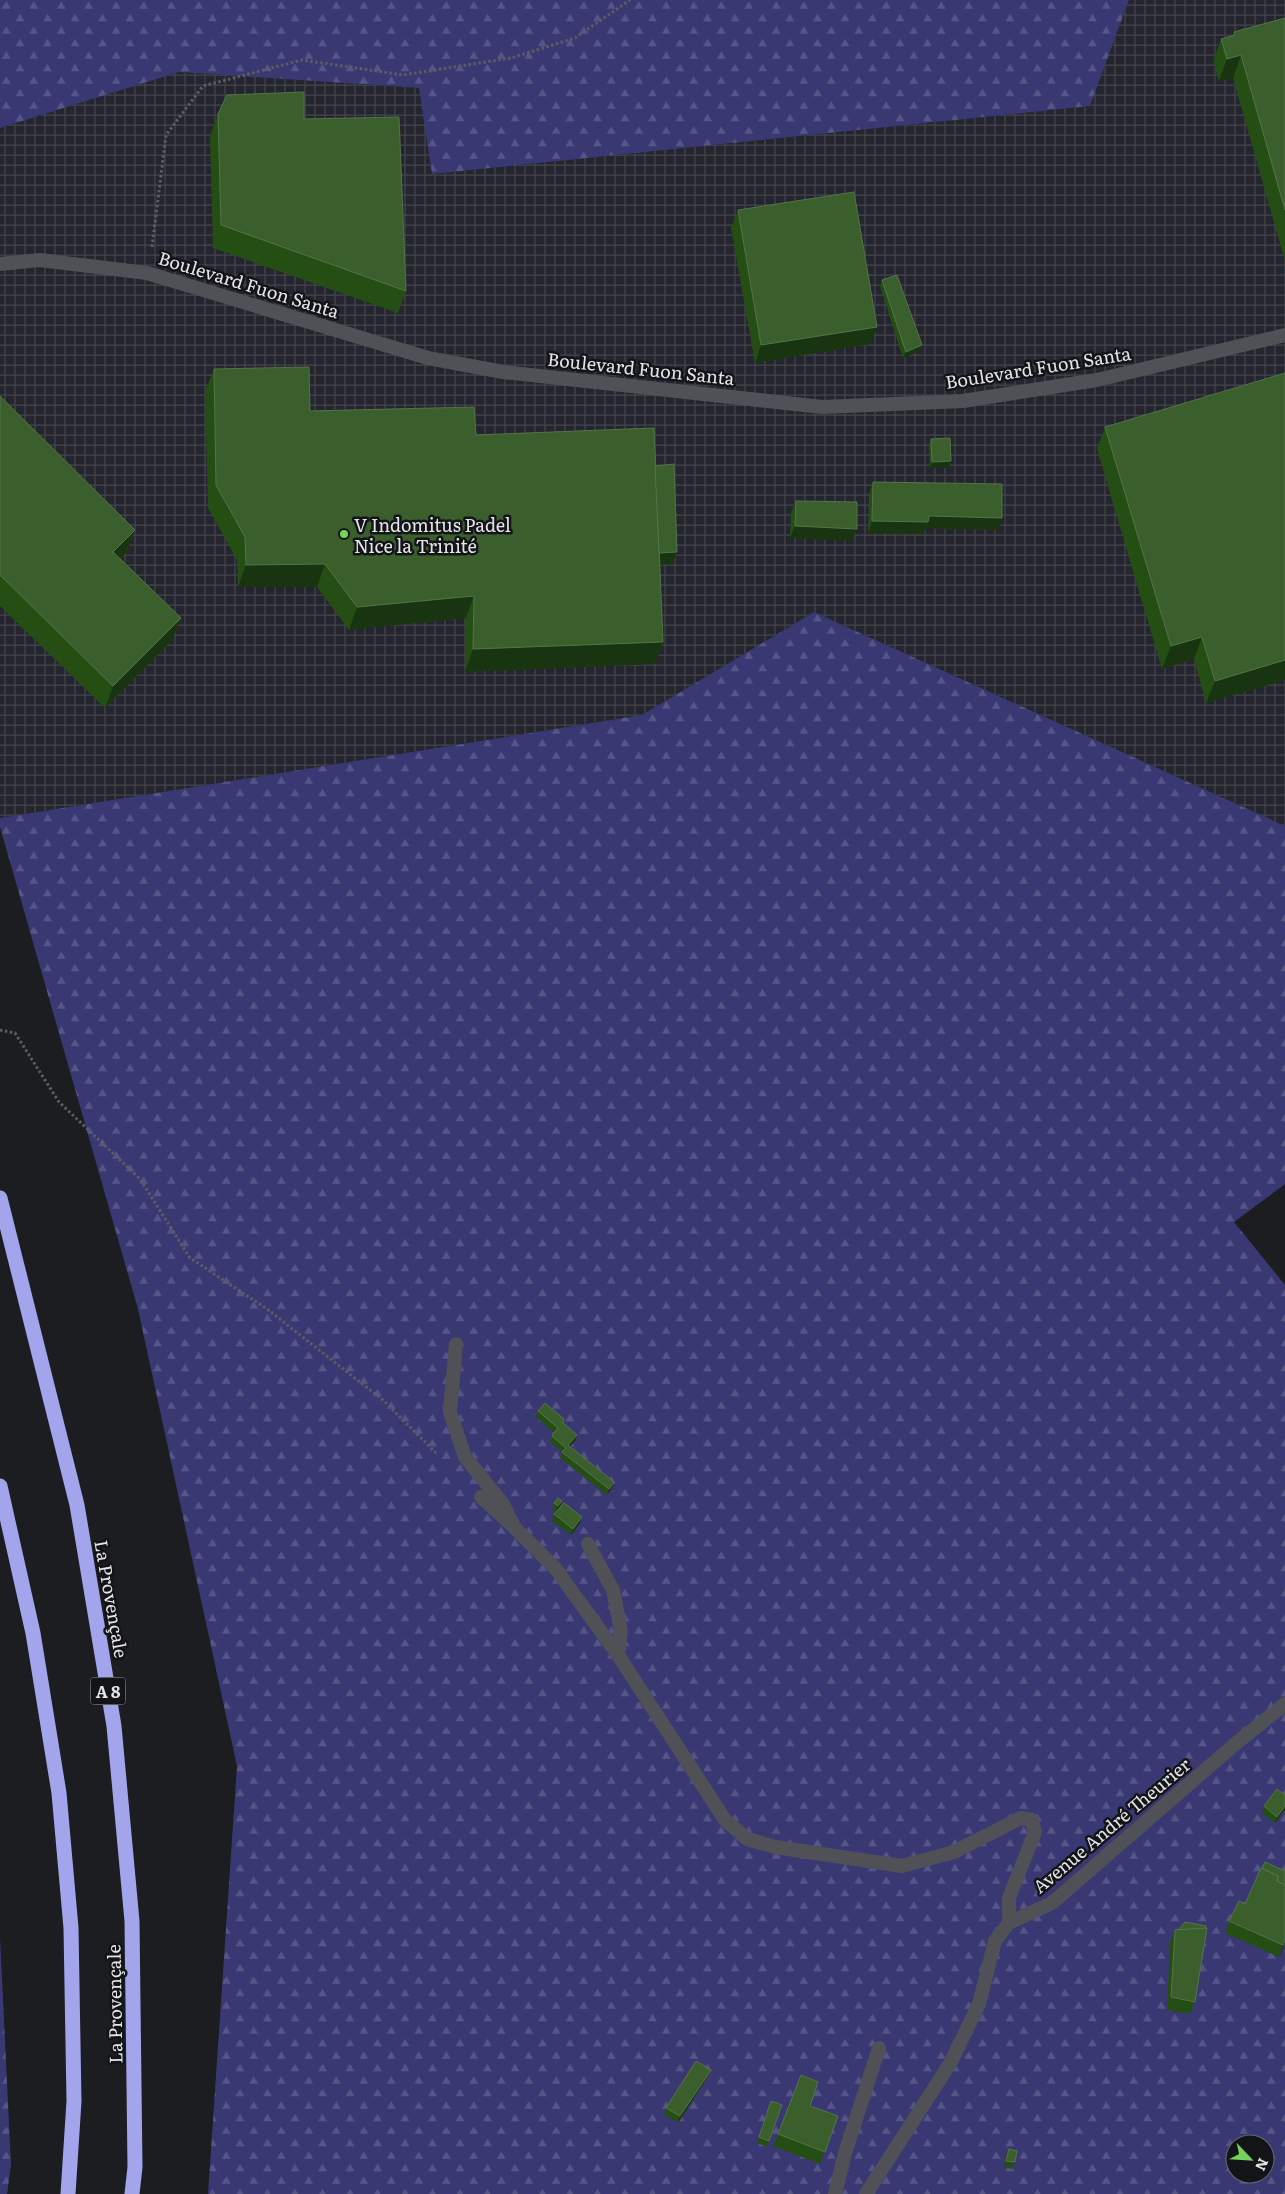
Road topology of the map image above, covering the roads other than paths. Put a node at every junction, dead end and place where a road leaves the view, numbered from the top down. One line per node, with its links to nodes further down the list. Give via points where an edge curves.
1 (0, 264): 2 (street, Boulevard Fuon Santa, via 40,260 147,273 428,358 503,372 822,408 963,401 1087,382)
2 (1285, 335)
3 (0, 1198): 14 (highway, La Provençale / A 8, via 77,1505 114,1726 132,1921)
4 (456, 1344): 7 (street, via 450,1412 465,1457 503,1504)
5 (0, 1486): 13 (highway, via 33,1633 59,1793 71,1928 74,2101)
6 (481, 1498): 7 (street)
7 (513, 1526): 9 (street, via 554,1568)
8 (588, 1544): 9 (street, via 613,1590 621,1631)
9 (618, 1655): 11 (street, via 724,1820 747,1839 775,1847 902,1866 954,1852 1021,1818 1032,1820 1035,1832 1009,1898)
10 (1285, 1704): 11 (street, Avenue André Theurier, via 1234,1744 1052,1903)
11 (1009, 1923): 16 (street, Avenue André Theurier, via 995,1941 979,2004 951,2062)
12 (879, 2048): 15 (street)
13 (68, 2194)
14 (132, 2194)
15 (835, 2194)
16 (866, 2194)

